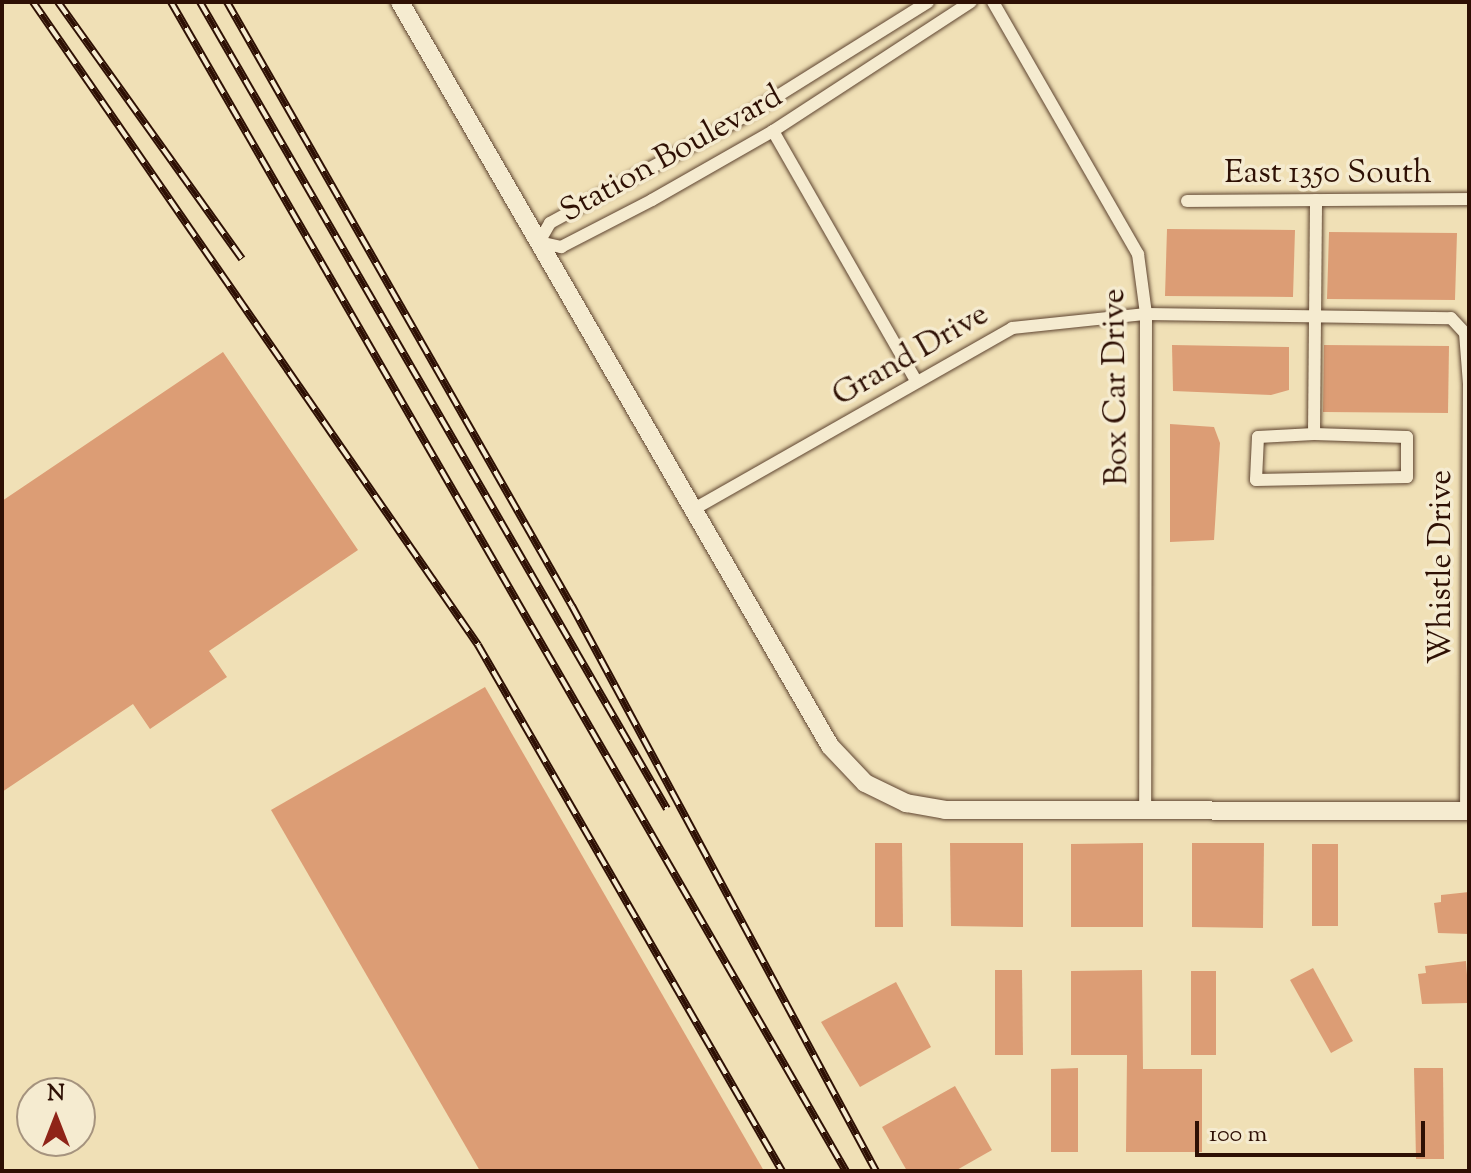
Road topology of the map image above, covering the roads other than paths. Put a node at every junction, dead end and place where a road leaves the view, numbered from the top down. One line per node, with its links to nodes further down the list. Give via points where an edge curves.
1 (400, 2): 9 (street)
2 (928, 2): 9 (street, Station Boulevard, via 749,114 550,223)
3 (971, 2): 5 (street, Station Boulevard)
4 (993, 2): 10 (street, Box Car Drive, via 1138,254)
5 (773, 131): 9 (street, Station Boulevard, via 561,247); 13 (street)
6 (1469, 199): 7 (street, East 1350 South)
7 (1316, 200): 8 (street, East 1350 South); 11 (street)
8 (1187, 201)
9 (539, 242): 16 (street)
10 (1146, 314): 11 (street, Grand Drive); 13 (street, Grand Drive, via 1012,328); 18 (street, Box Car Drive)
11 (1316, 315): 12 (street, Grand Drive, via 1440,315); 15 (street)
12 (1460, 325): 14 (street, Whistle Drive)
13 (917, 382): 16 (street, Grand Drive)
14 (1469, 384): 17 (street, Whistle Drive)
15 (1314, 434): 15 (street, via 1407,437 1407,477 1256,480 1258,437)
16 (694, 509): 18 (street, via 830,746 865,783 932,808)
17 (1468, 572): 19 (street, Whistle Drive)
18 (1145, 810): 19 (street)
19 (1468, 811)

